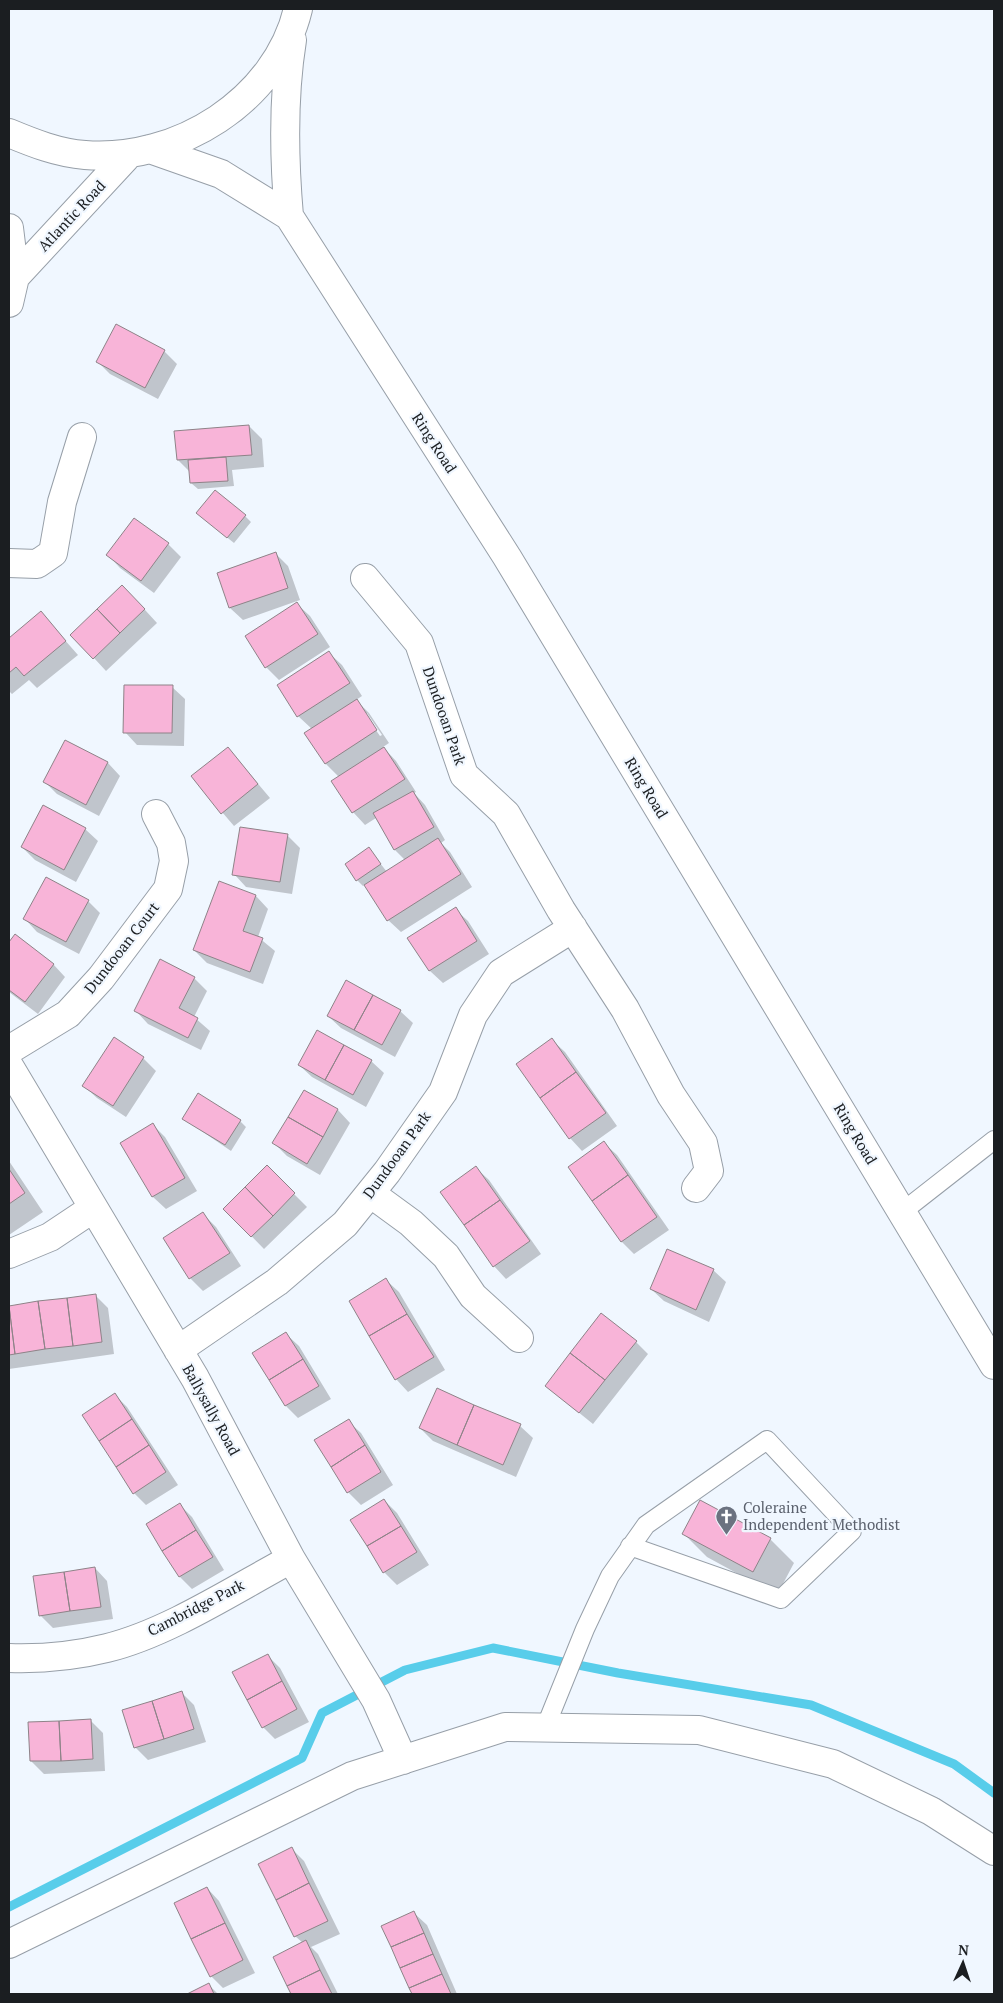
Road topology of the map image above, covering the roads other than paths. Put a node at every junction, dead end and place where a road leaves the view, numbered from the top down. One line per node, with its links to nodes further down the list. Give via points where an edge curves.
1 (297, 14): 3 (street, via 276,60 248,95 213,124 173,144); 4 (street, Ring Road, via 288,65 286,176)
2 (9, 132): 3 (street, via 40,146 84,155)
3 (140, 152): 4 (street, Ring Road, via 221,174); 6 (street, Atlantic Road)
4 (289, 216): 18 (street, Ring Road, via 507,557)
5 (9, 228): 6 (street, Atlantic Road)
6 (12, 290)
7 (82, 437): 8 (street, via 62,502 53,553 36,564)
8 (9, 563)
9 (365, 578): 11 (street, Dundooan Park, via 419,644 464,775 506,814)
10 (156, 814): 12 (street, Dundooan Court, via 171,843 174,861 168,889 101,978 68,1014)
11 (573, 928): 15 (street, Dundooan Park, via 625,1009 671,1095 704,1143 709,1171); 16 (street, Dundooan Park, via 501,973 473,1015 443,1092)
12 (9, 1050)
13 (9, 1066): 17 (street, Ballysally Road)
14 (994, 1140): 18 (lane)
15 (696, 1188)
16 (370, 1193): 20 (street, via 411,1223 446,1256 473,1296); 21 (street, Dundooan Park, via 345,1224 277,1282)
17 (92, 1209): 19 (street, via 50,1237); 21 (street, Ballysally Road)
18 (902, 1212): 22 (street, Ring Road)
19 (9, 1254)
20 (519, 1338)
21 (178, 1350): 24 (street, Ballysally Road)
22 (994, 1365)
23 (630, 1546): 23 (lane, via 646,1525 767,1440 852,1531 781,1599); 26 (lane, via 610,1576)
24 (291, 1559): 25 (street, Cambridge Park, via 167,1626 107,1648 39,1659); 27 (street, Ballysally Road, via 371,1692)
25 (9, 1658)
26 (545, 1728): 27 (street, via 505,1727); 28 (street, via 699,1730 833,1764 931,1811)
27 (403, 1760): 29 (street, via 352,1776)
28 (994, 1851)
29 (9, 1944)

